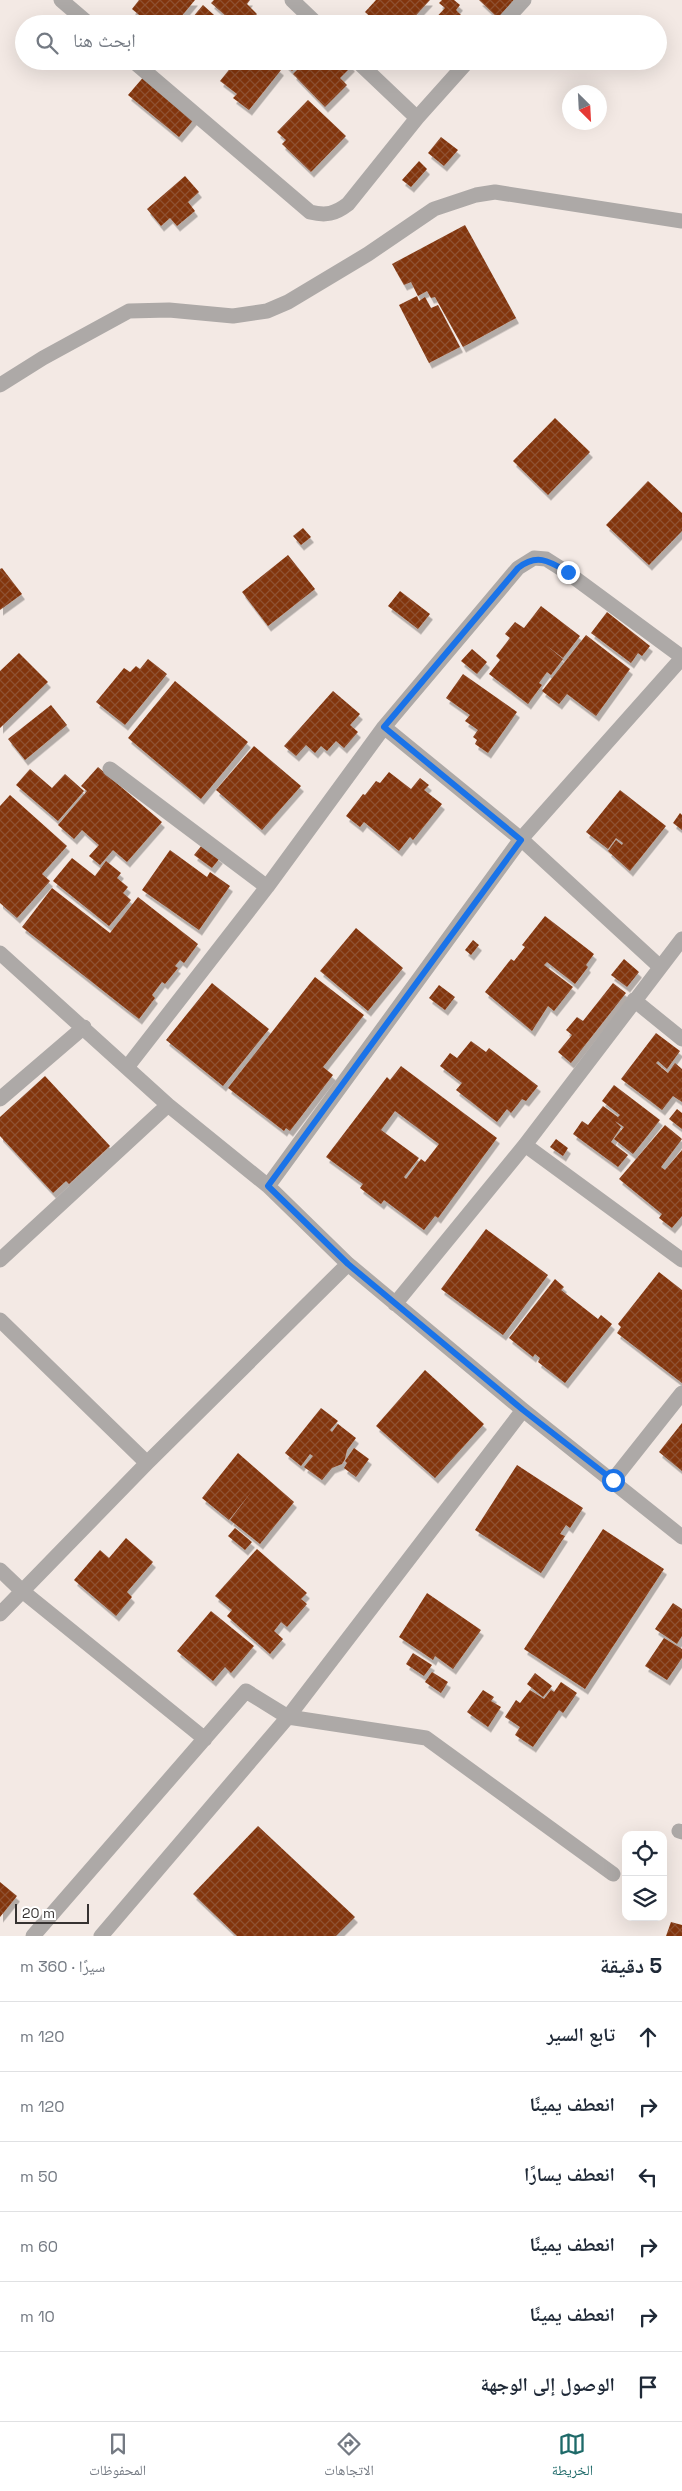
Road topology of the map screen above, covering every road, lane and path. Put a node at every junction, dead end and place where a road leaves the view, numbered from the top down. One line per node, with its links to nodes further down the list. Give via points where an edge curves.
1 (61, 0): 4 (street)
2 (292, 0): 5 (street)
3 (524, 0): 6 (street)
4 (78, 15)
5 (308, 15)
6 (510, 15)
7 (144, 70): 10 (street, via 310,212 322,215 339,211 348,204)
8 (365, 70): 10 (street)
9 (460, 70): 10 (street)
10 (416, 118)
11 (682, 221): 12 (street, via 495,192 476,195 434,209 368,254 267,311 233,316 170,310 129,311)
12 (0, 385)
13 (682, 658): 14 (street, via 568,572 546,559 534,558 518,568); 16 (street)
14 (384, 727): 16 (street); 17 (street)
15 (110, 769): 17 (street)
16 (521, 840): 20 (street); 28 (street)
17 (268, 887): 24 (street)
18 (682, 939): 20 (street)
19 (0, 953): 22 (street)
20 (660, 966): 21 (street)
21 (634, 1000): 23 (street); 27 (street)
22 (84, 1027): 24 (street); 25 (street)
23 (682, 1039)
24 (128, 1066): 26 (street)
25 (0, 1099)
26 (168, 1105): 28 (street); 29 (street)
27 (525, 1145): 30 (street); 32 (street)
28 (268, 1186): 31 (street)
29 (0, 1260)
30 (682, 1260)
31 (348, 1264): 32 (street); 36 (street)
32 (395, 1304): 35 (street)
33 (0, 1320): 36 (street)
34 (682, 1393): 37 (street)
35 (523, 1410): 37 (street); 42 (street)
36 (147, 1463): 40 (street)
37 (613, 1480): 38 (street)
38 (682, 1537)
39 (0, 1570): 40 (street)
40 (21, 1590): 41 (street); 43 (street)
41 (0, 1614)
42 (288, 1717): 43 (street, via 246,1691); 44 (street, via 426,1738); 46 (street)
43 (205, 1739): 45 (street)
44 (613, 1874)
45 (33, 1936)
46 (101, 1936)

